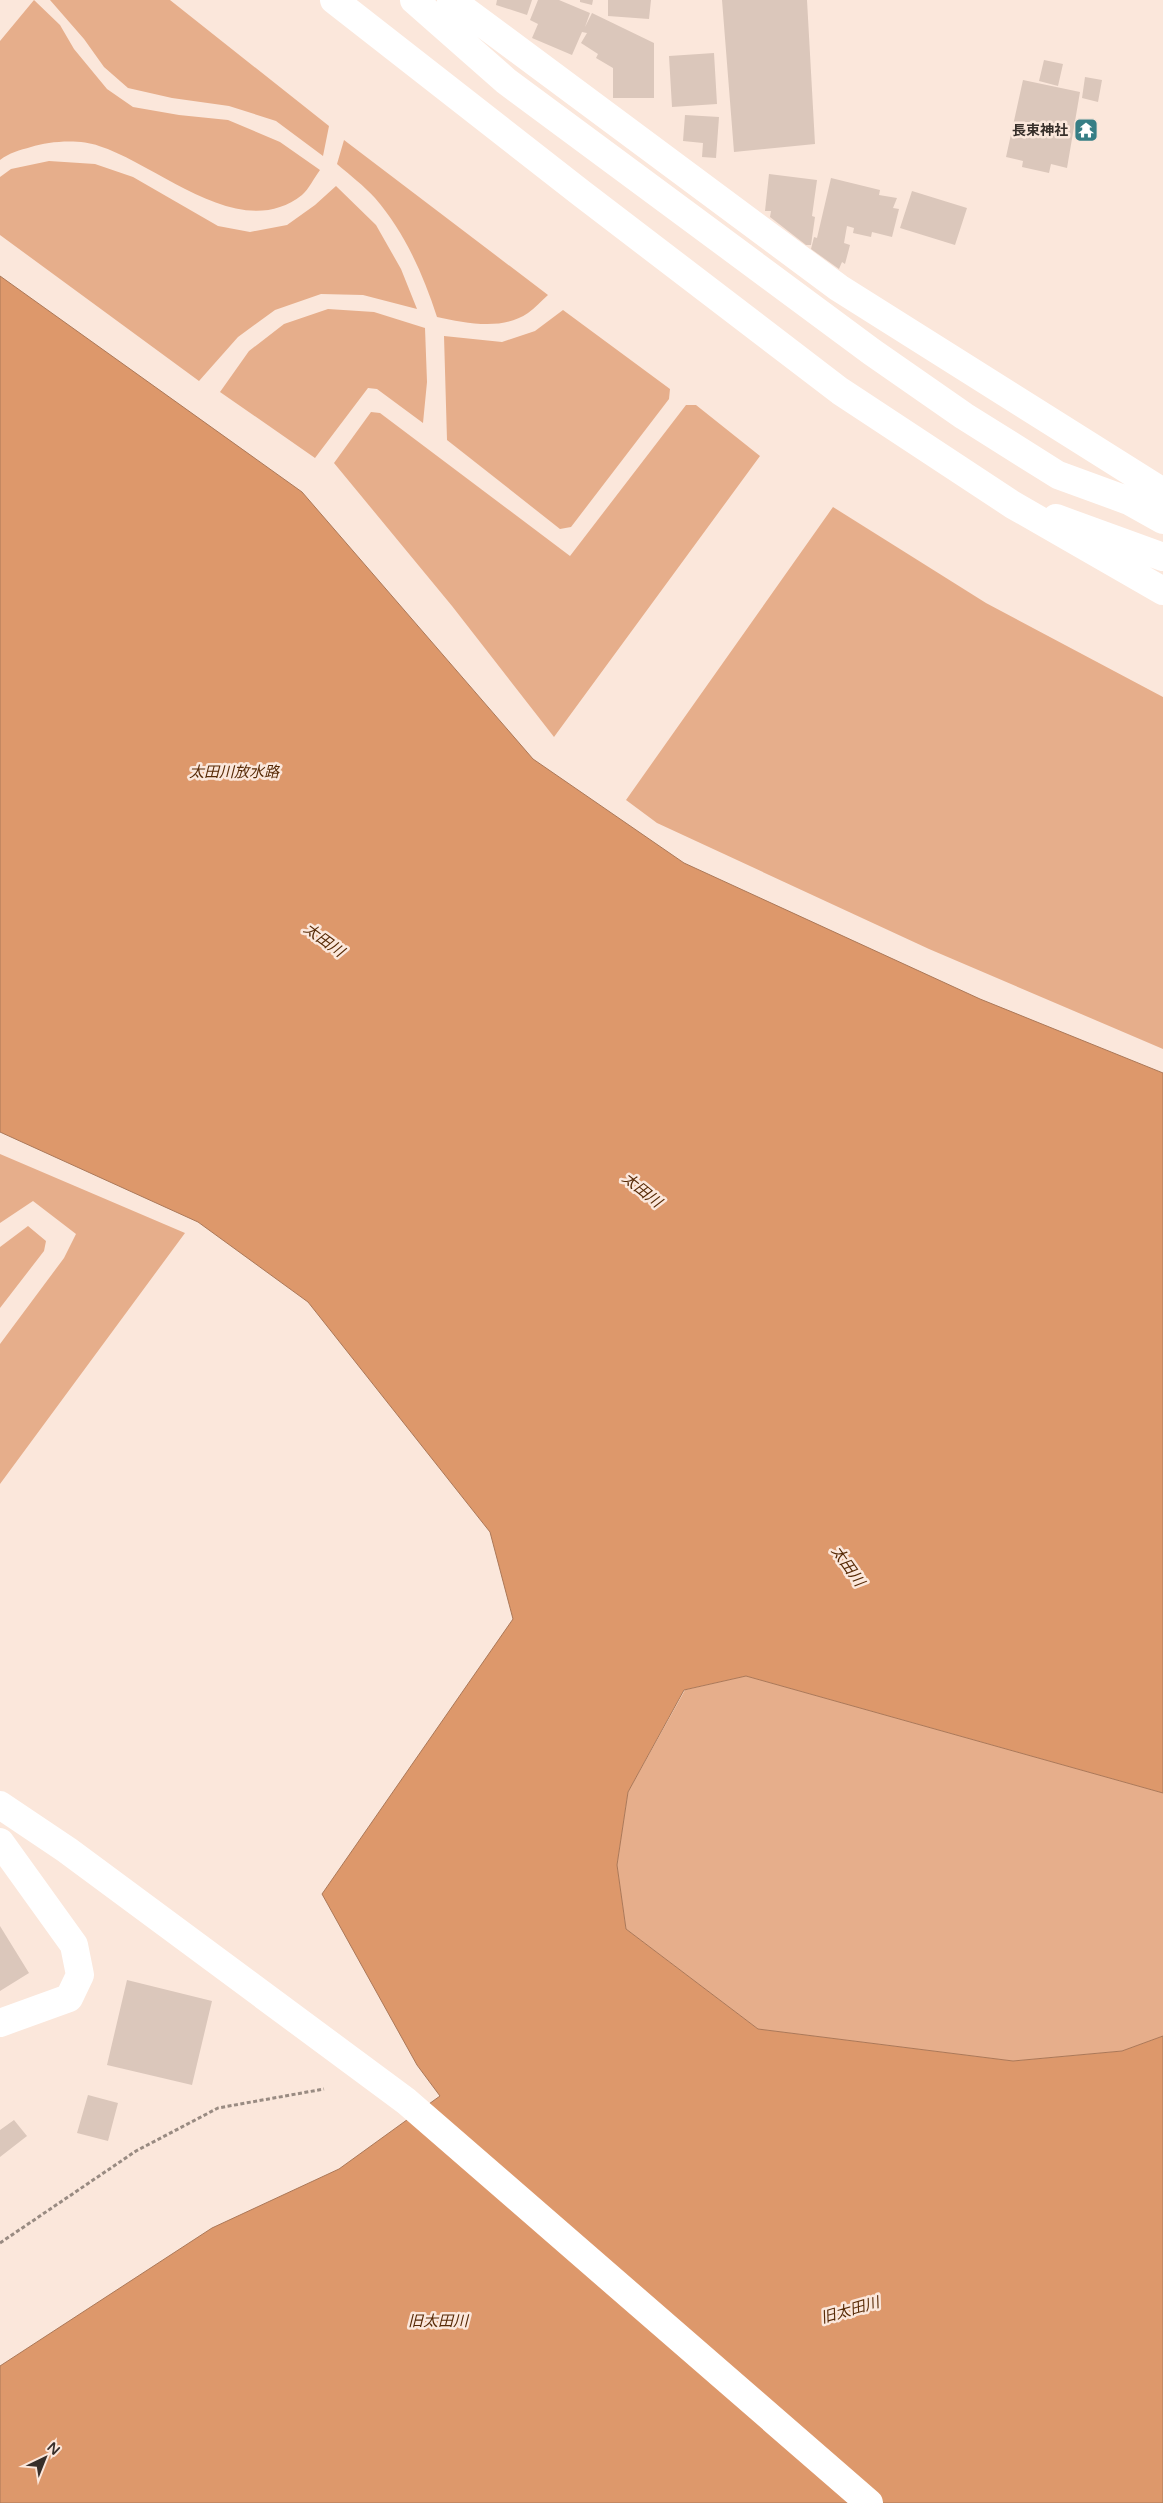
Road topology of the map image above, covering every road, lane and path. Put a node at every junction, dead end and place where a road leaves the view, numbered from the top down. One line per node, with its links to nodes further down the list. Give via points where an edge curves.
1 (334, 0): 8 (street, via 840,391)
2 (414, 0): 4 (street, via 506,81)
3 (463, 4): 5 (street, via 839,288)
4 (872, 352): 5 (street); 6 (street)
5 (995, 388): 6 (street); 7 (street)
6 (1058, 476): 9 (street, via 1129,501)
7 (1163, 492)
8 (1013, 505): 10 (street); 11 (street)
9 (1163, 520)
10 (1163, 556)
11 (1163, 591)
12 (0, 1806): 17 (street, via 67,1850 406,2101)
13 (0, 1842): 14 (street, via 74,1945 80,1975 69,1998)
14 (0, 2023)
15 (324, 2089): 16 (path, via 218,2108 136,2151)
16 (0, 2243)
17 (868, 2503)

